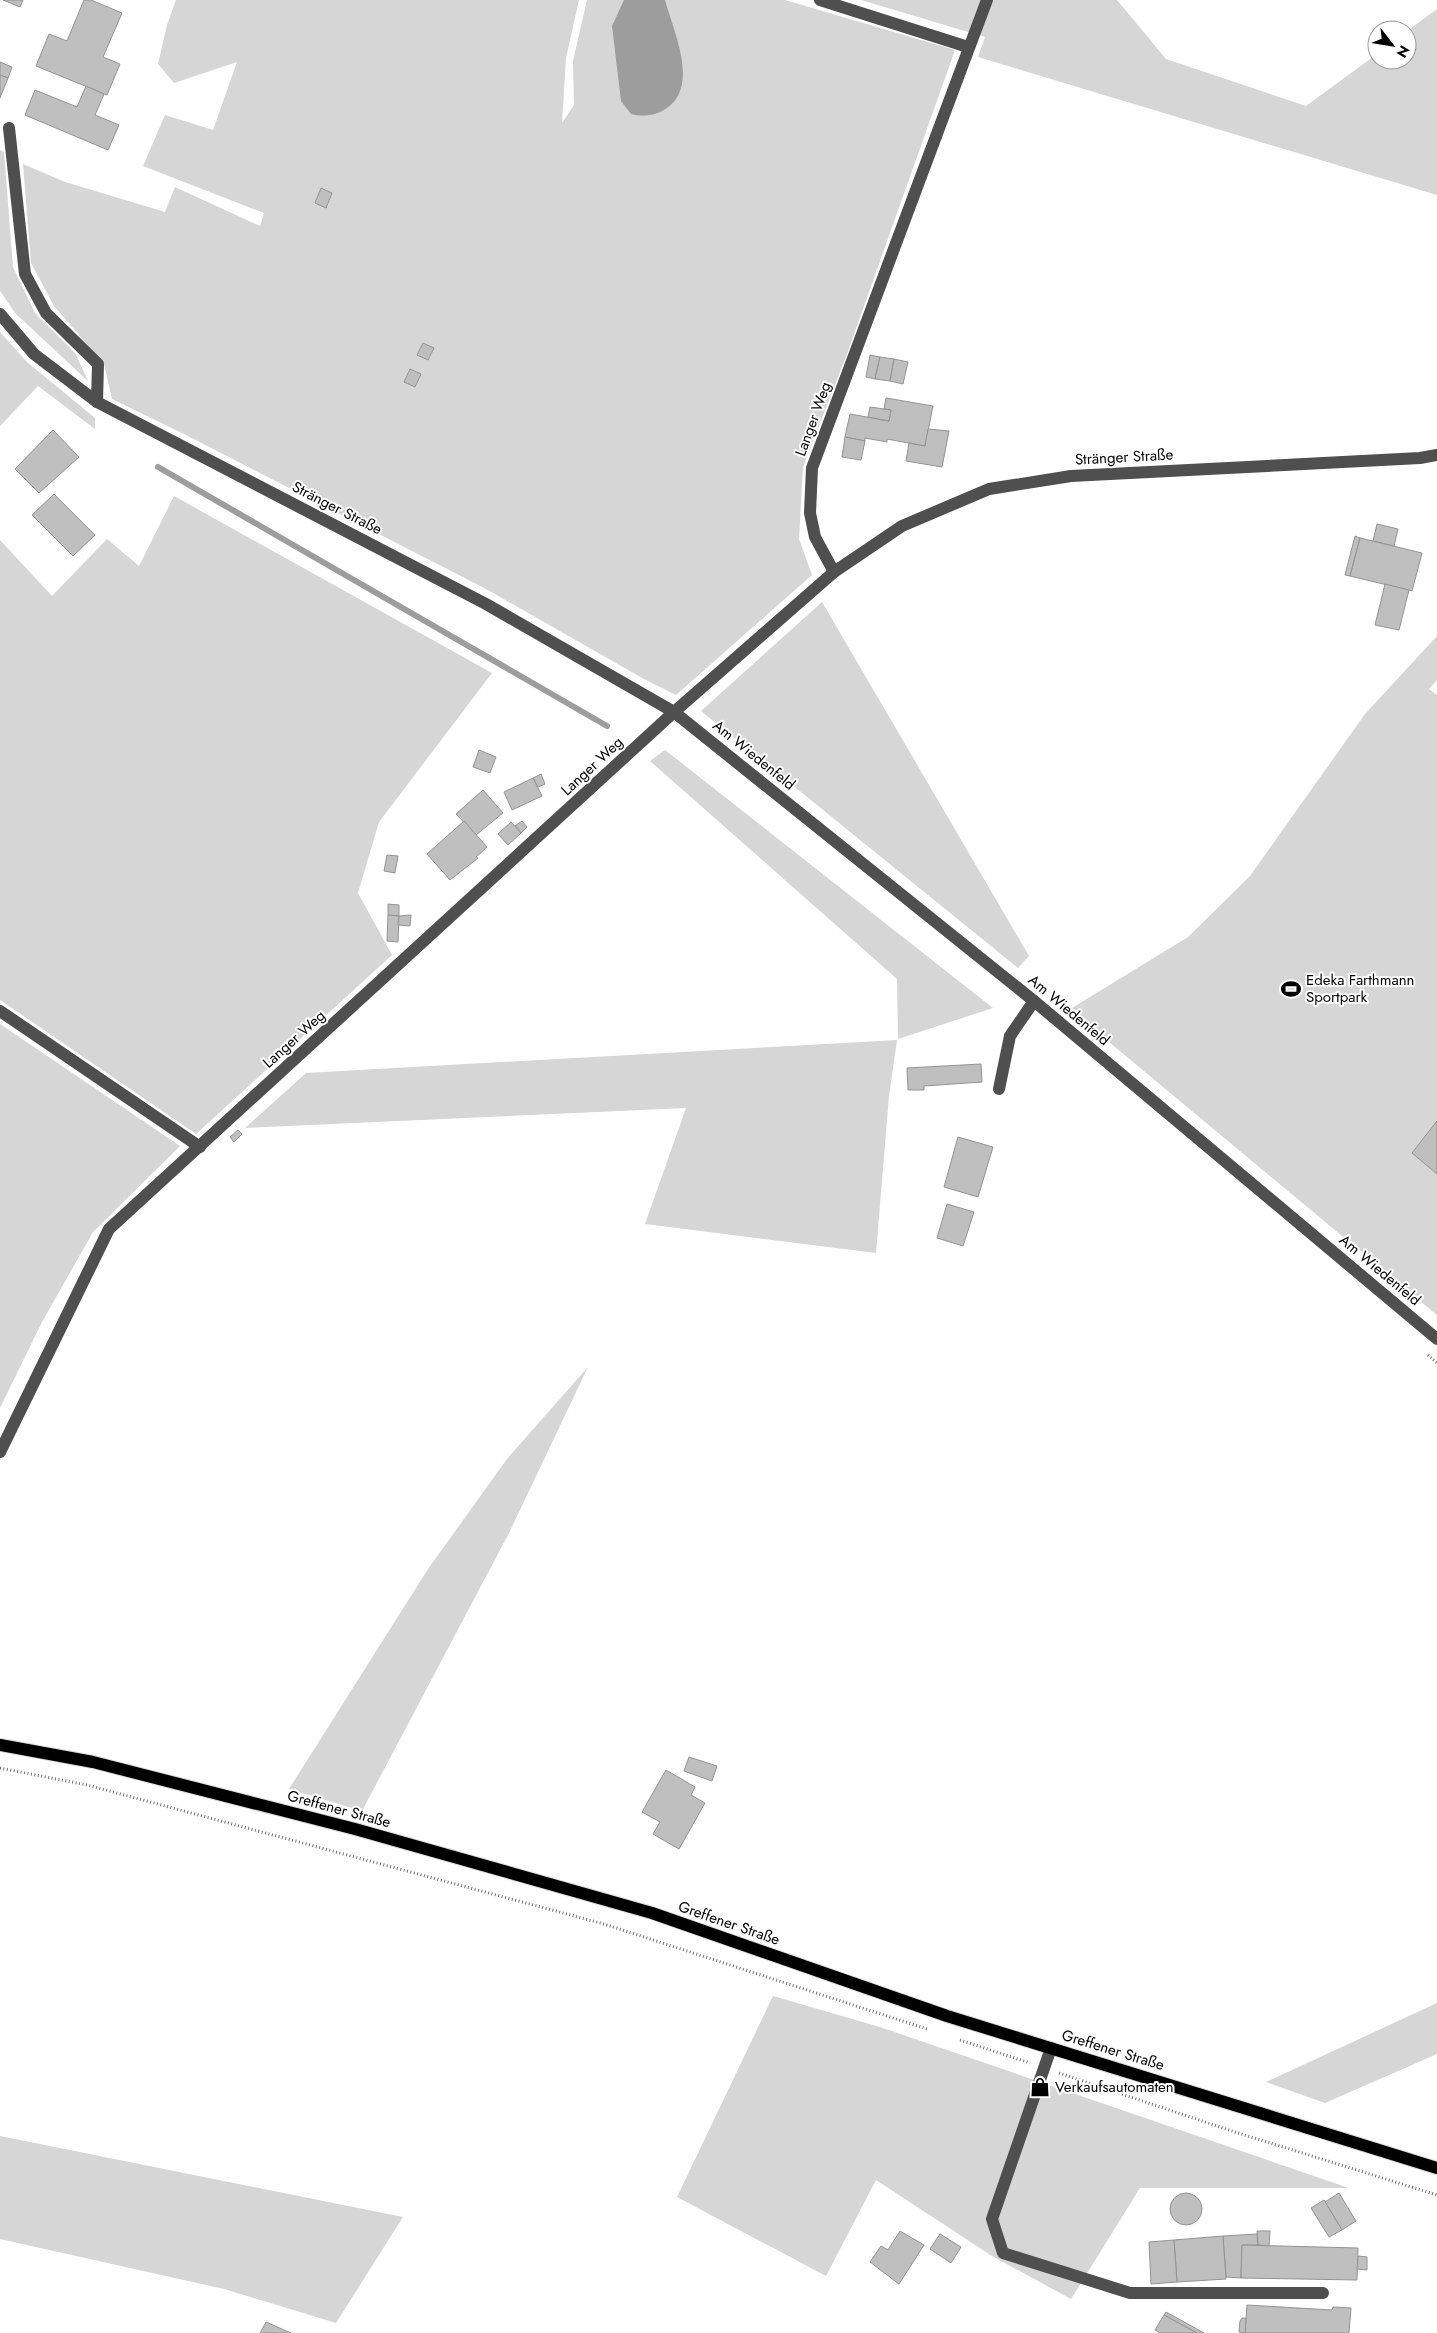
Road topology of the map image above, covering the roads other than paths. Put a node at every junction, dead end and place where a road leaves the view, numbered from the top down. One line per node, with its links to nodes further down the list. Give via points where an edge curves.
1 (820, 0): 3 (street)
2 (987, 0): 3 (street, Langer Weg)
3 (968, 47): 8 (street, Langer Weg, via 812,468 810,513 815,537)
4 (9, 128): 6 (street, via 25,274 46,312 98,364)
5 (0, 314): 6 (street, Stränger Straße, via 34,354)
6 (97, 402): 9 (street, Stränger Straße, via 486,604)
7 (1437, 455): 8 (street, Stränger Straße, via 1071,476 989,489 902,526)
8 (834, 572): 9 (street, Langer Weg)
9 (674, 712): 10 (street, Am Wiedenfeld); 13 (street, Langer Weg)
10 (1034, 1001): 12 (street, via 1010,1036); 14 (street, Am Wiedenfeld)
11 (0, 1011): 13 (street)
12 (999, 1089)
13 (200, 1147): 15 (street, Langer Weg, via 109,1229)
14 (1437, 1339)
15 (0, 1452)
16 (0, 1745): 17 (main road, Greffener Straße, via 92,1762 346,1827 652,1914 946,2016)
17 (1051, 2048): 18 (main road, Greffener Straße); 19 (street, via 992,2219 1003,2253 1130,2293)
18 (1437, 2168)
19 (1324, 2293)

